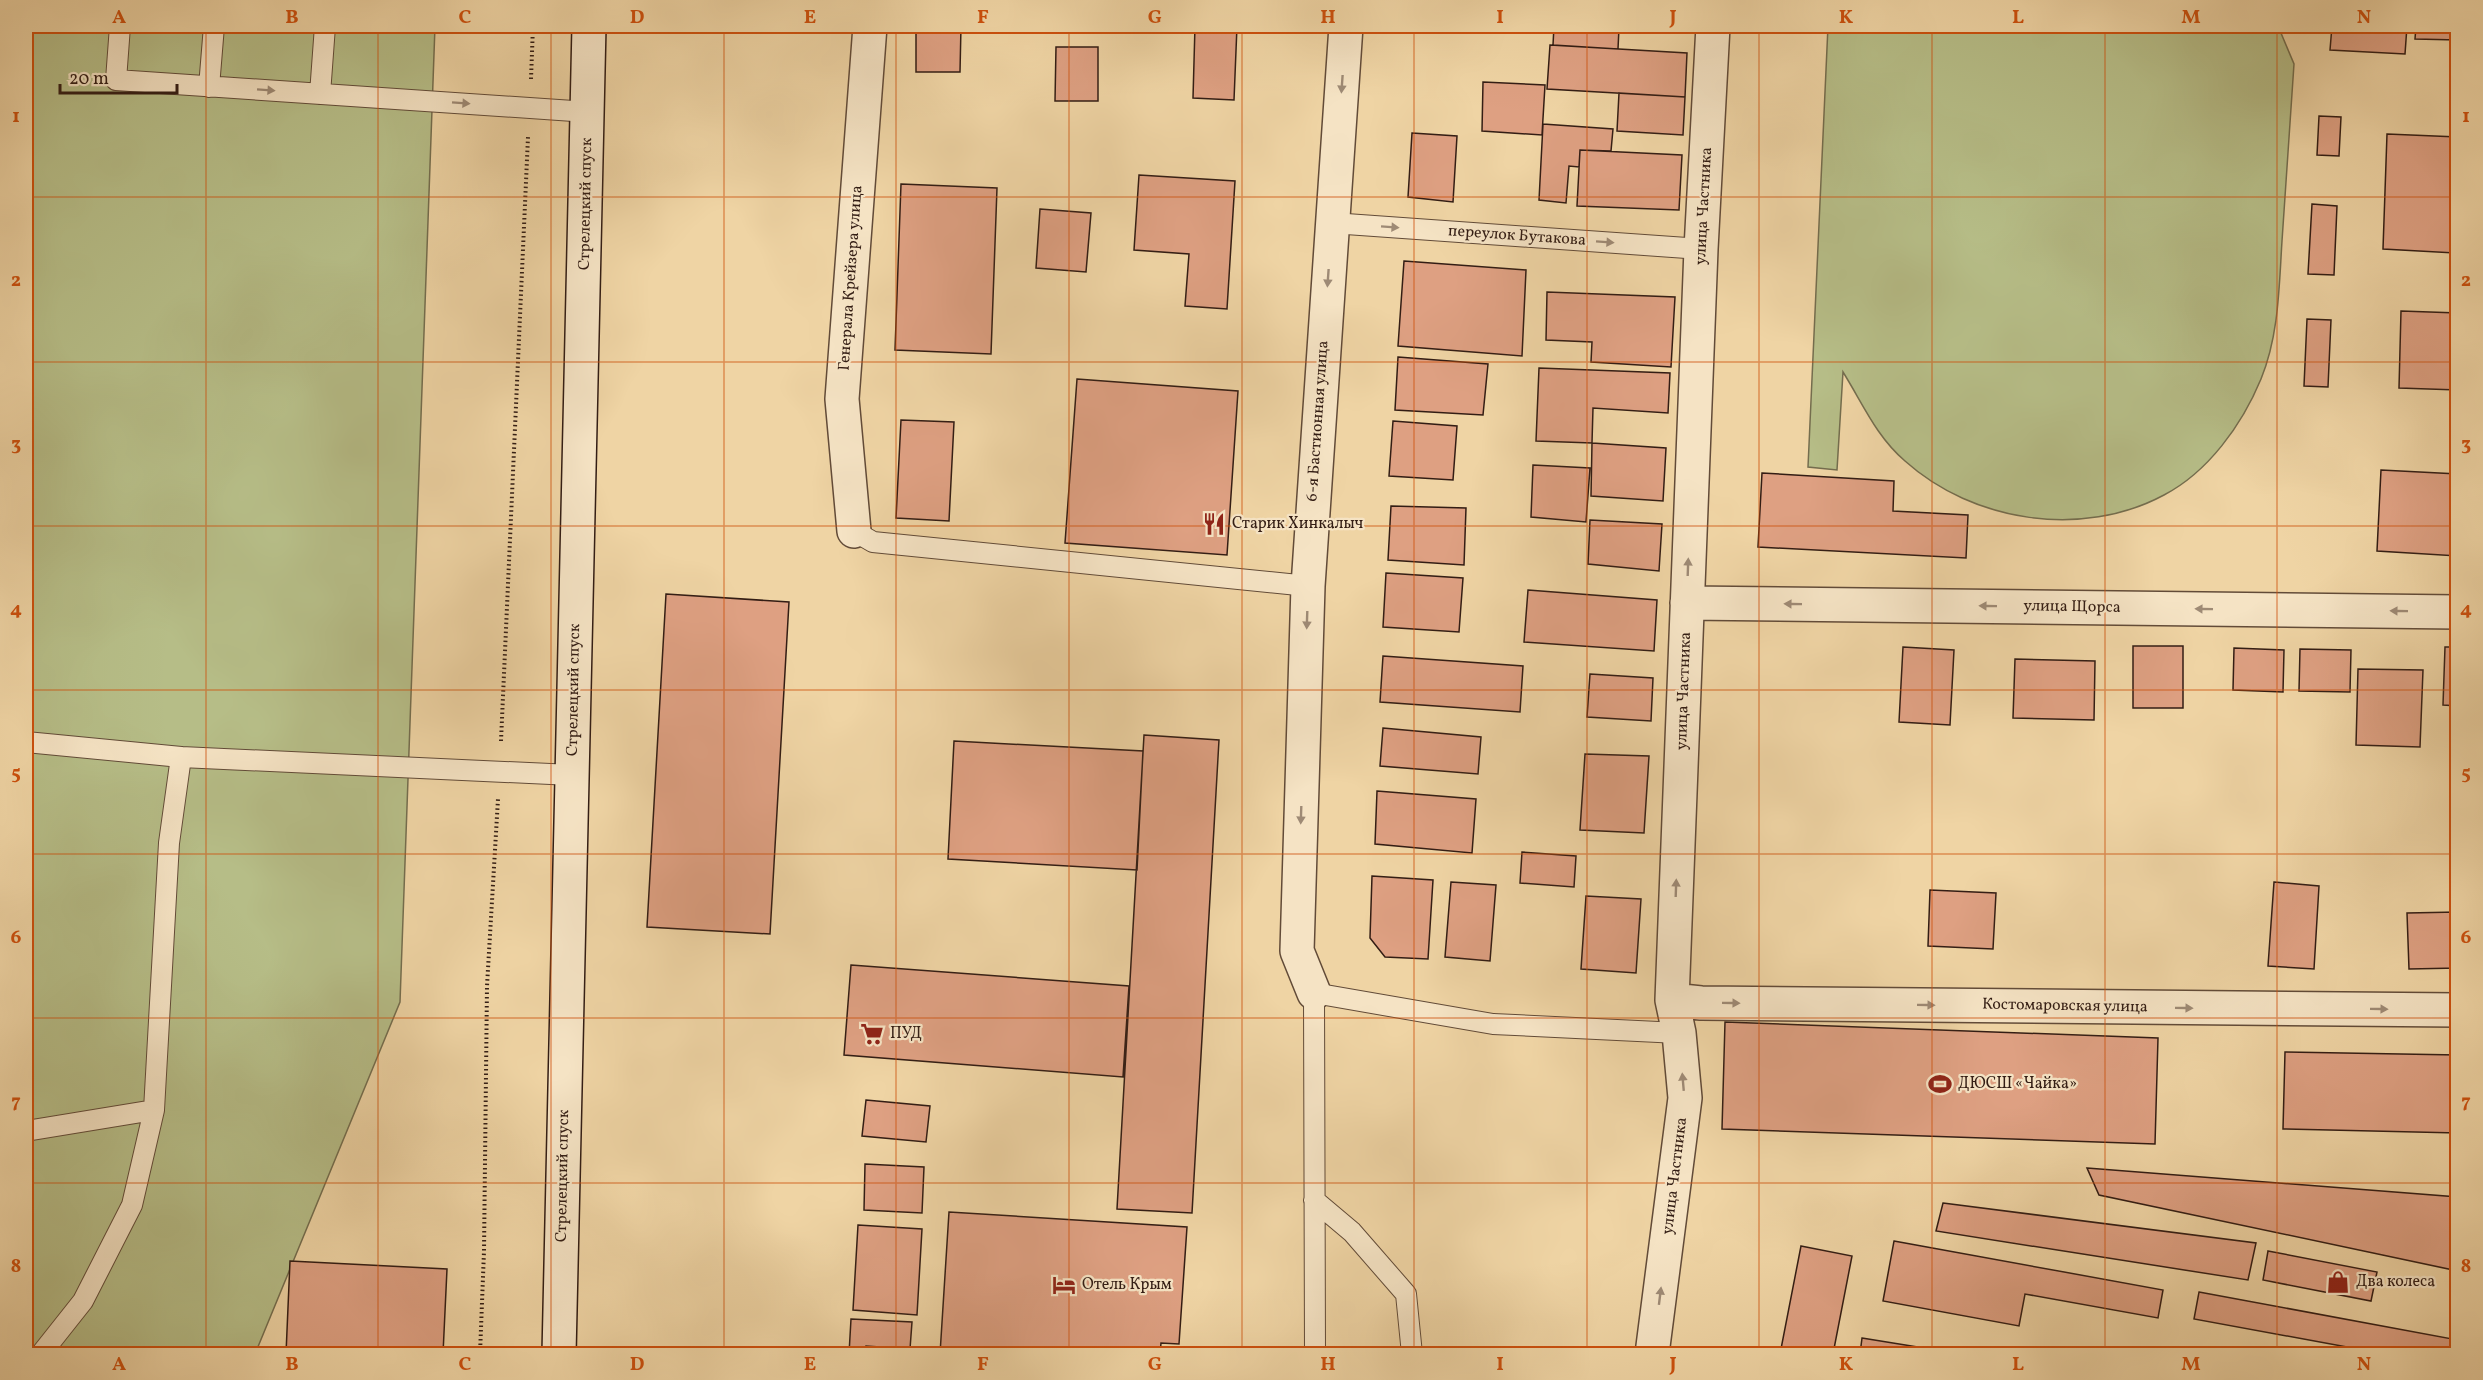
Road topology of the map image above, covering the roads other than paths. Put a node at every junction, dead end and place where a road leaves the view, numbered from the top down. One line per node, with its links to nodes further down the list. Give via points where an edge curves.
1 (120, 26): 8 (lane, via 116,80)
2 (214, 26): 8 (lane)
3 (325, 26): 9 (lane)
4 (589, 26): 10 (street, Стрелецкий спуск)
5 (870, 26): 13 (street, Генерала Крейзера улица, via 842,399)
6 (1346, 26): 11 (street, 6-я Бастионная улица, one-way to 11)
7 (1713, 26): 12 (street, улица Частника)
8 (209, 87): 9 (lane, one-way to 9)
9 (320, 94): 10 (lane, one-way to 10)
10 (588, 112): 20 (street, Стрелецкий спуск)
11 (1332, 223): 12 (lane, переулок Бутакова, one-way to 12); 14 (street, 6-я Бастионная улица, one-way to 14)
12 (1701, 249): 15 (street, улица Частника, one-way to 12)
13 (854, 531): 14 (lane, via 873,542)
14 (1308, 586): 21 (street, 6-я Бастионная улица, one-way to 21, via 1297,951)
15 (1687, 603): 16 (street, улица Щорса, one-way to 15); 22 (street, улица Частника, one-way to 15)
16 (2457, 612)
17 (26, 742): 18 (lane)
18 (181, 757): 20 (lane); 25 (lane, via 169,843)
19 (407, 767): 20 (lane)
20 (572, 775): 29 (street, Стрелецкий спуск)
21 (1314, 993): 24 (lane, via 1493,1024); 27 (lane)
22 (1672, 1000): 23 (street, Костомаровская улица, one-way to 23); 24 (street, улица Частника)
23 (2457, 1010)
24 (1679, 1033): 32 (street, улица Частника, one-way to 24, via 1685,1098)
25 (154, 1110): 26 (lane); 28 (lane, via 132,1204 83,1301)
26 (26, 1131)
27 (1314, 1200): 30 (lane); 31 (lane, via 1352,1232 1406,1294)
28 (41, 1354)
29 (560, 1354)
30 (1315, 1354)
31 (1412, 1354)
32 (1652, 1354)

